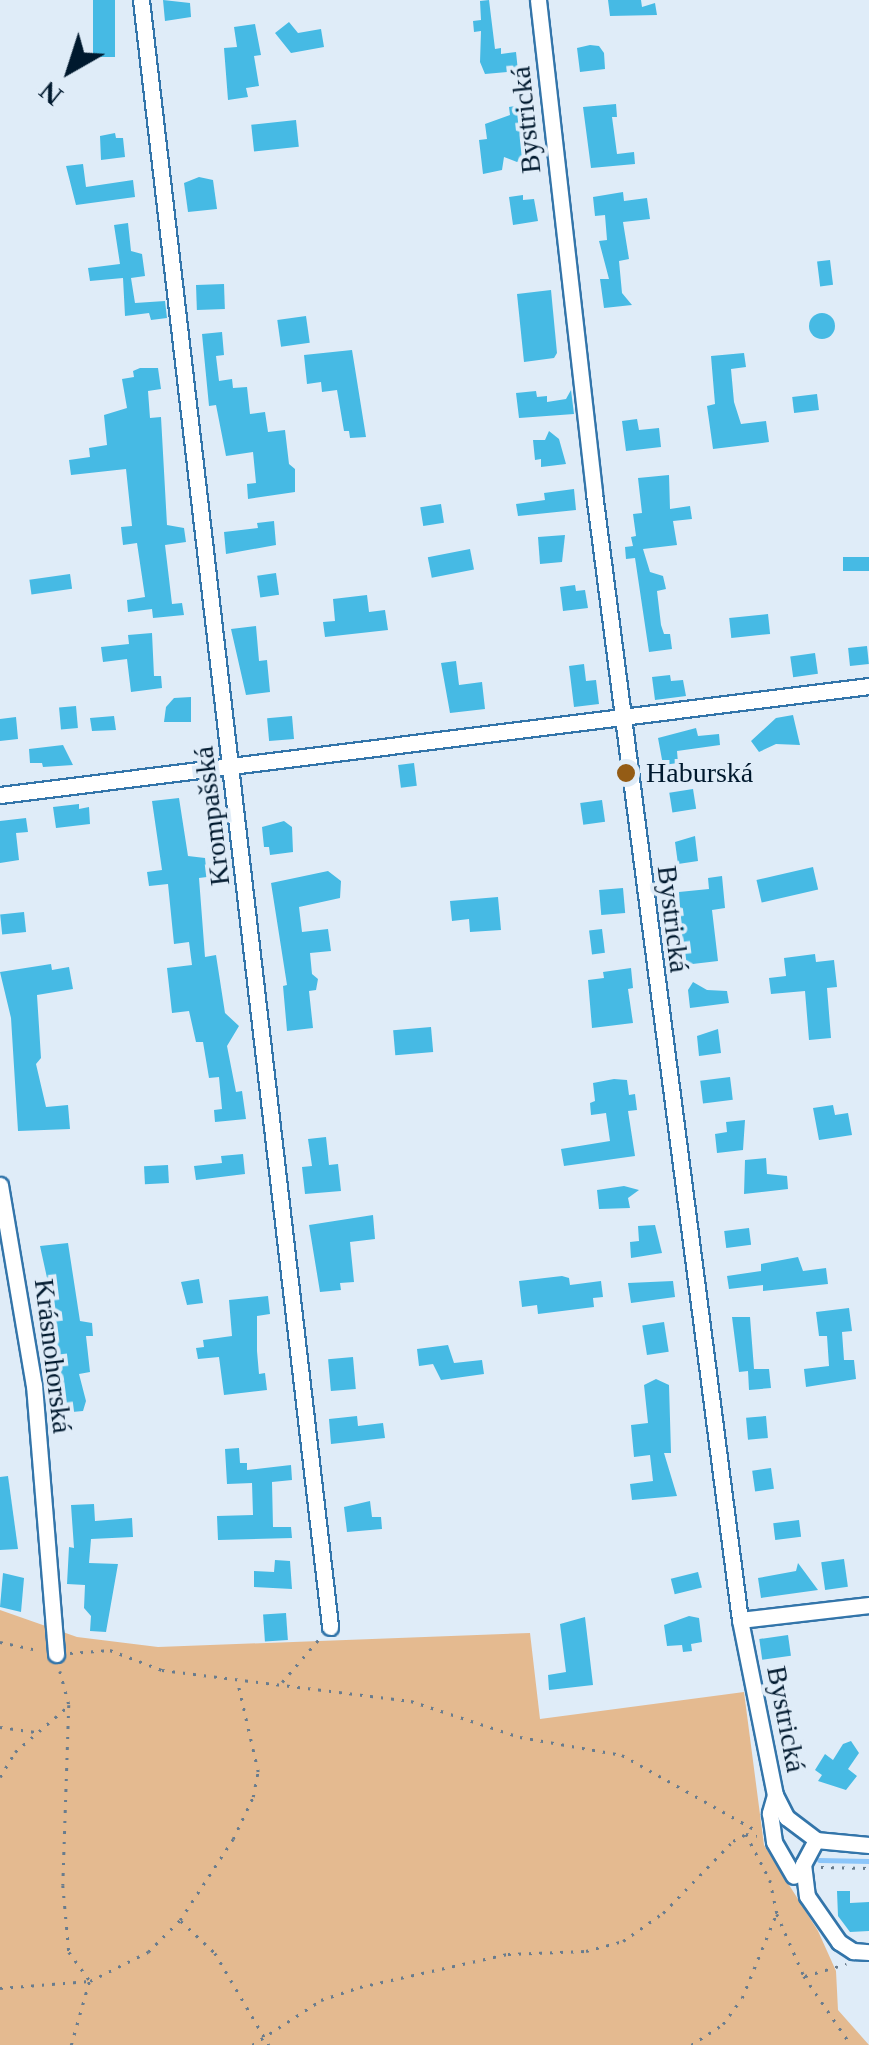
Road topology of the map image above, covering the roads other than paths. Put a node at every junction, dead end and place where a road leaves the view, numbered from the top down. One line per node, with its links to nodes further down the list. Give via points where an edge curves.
1 (141, 0): 5 (street, Krompašská)
2 (538, 0): 4 (street, Bystrická)
3 (869, 686): 4 (street)
4 (622, 714): 5 (street); 9 (street, Bystrická)
5 (231, 766): 6 (street); 10 (street, Krompašská)
6 (0, 795)
7 (0, 1185): 11 (street, Krásnohorská, via 34,1385)
8 (869, 1605): 9 (street)
9 (740, 1620): 12 (street, Bystrická)
10 (330, 1627)
11 (56, 1654)
12 (776, 1795): 13 (street, Bystrická); 16 (street, via 773,1839)
13 (800, 1832): 14 (street); 16 (street, via 787,1853)
14 (816, 1840): 15 (street); 17 (street, via 803,1864)
15 (869, 1845)
16 (794, 1876): 17 (street)
17 (807, 1896): 18 (street, via 839,1942)
18 (869, 1952)

